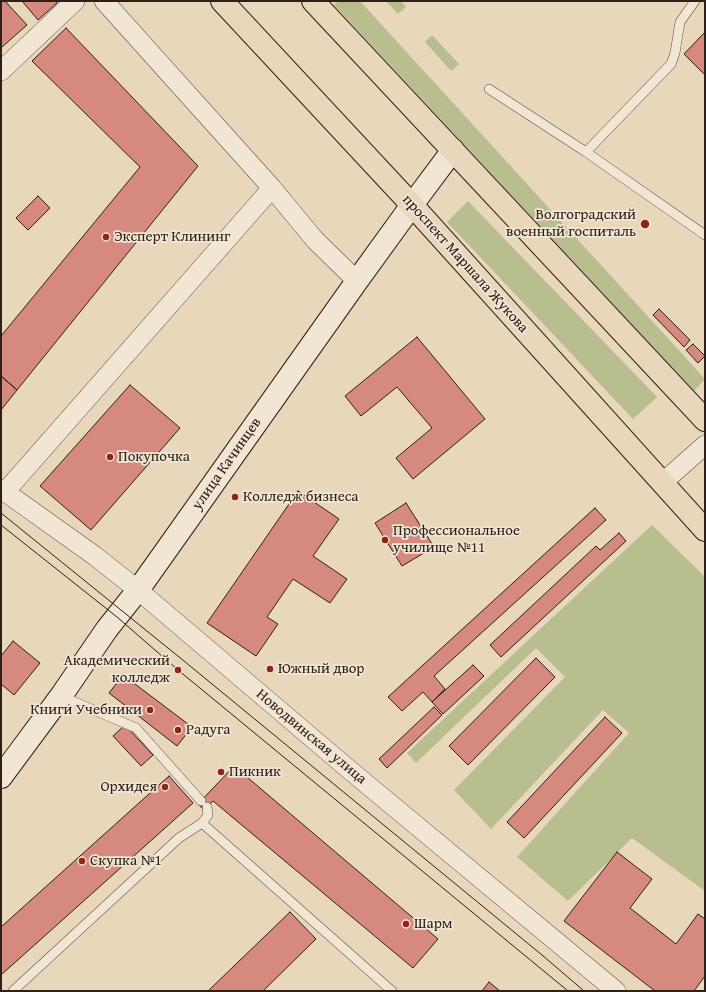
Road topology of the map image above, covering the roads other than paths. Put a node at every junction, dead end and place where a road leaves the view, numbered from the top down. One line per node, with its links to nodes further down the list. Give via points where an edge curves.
1 (75, 1): 6 (street)
2 (104, 1): 10 (street)
3 (222, 1): 11 (highway, проспект Маршала Жукова)
4 (313, 1): 8 (highway)
5 (695, 1): 9 (lane, via 680,22 671,64)
6 (1, 71)
7 (489, 89): 9 (lane)
8 (453, 150): 11 (main road, улица Качинцев); 14 (highway)
9 (586, 152): 12 (lane)
10 (272, 188): 13 (street, via 315,240); 17 (street)
11 (412, 205): 13 (main road, улица Качинцев); 16 (highway, проспект Маршала Жукова)
12 (705, 235)
13 (357, 281): 19 (main road, улица Качинцев)
14 (705, 420)
15 (705, 445): 16 (street)
16 (662, 483): 18 (highway, проспект Маршала Жукова)
17 (3, 490): 19 (street, Новодвинская улица)
18 (705, 530)
19 (138, 590): 20 (main road, улица Качинцев, via 107,629); 25 (street, Новодвинская улица)
20 (61, 696): 21 (main road, улица Качинцев); 22 (lane, via 136,728 204,804 208,815)
21 (1, 777)
22 (202, 823): 23 (lane, via 179,838); 24 (lane)
23 (13, 991)
24 (392, 991)
25 (616, 991)

